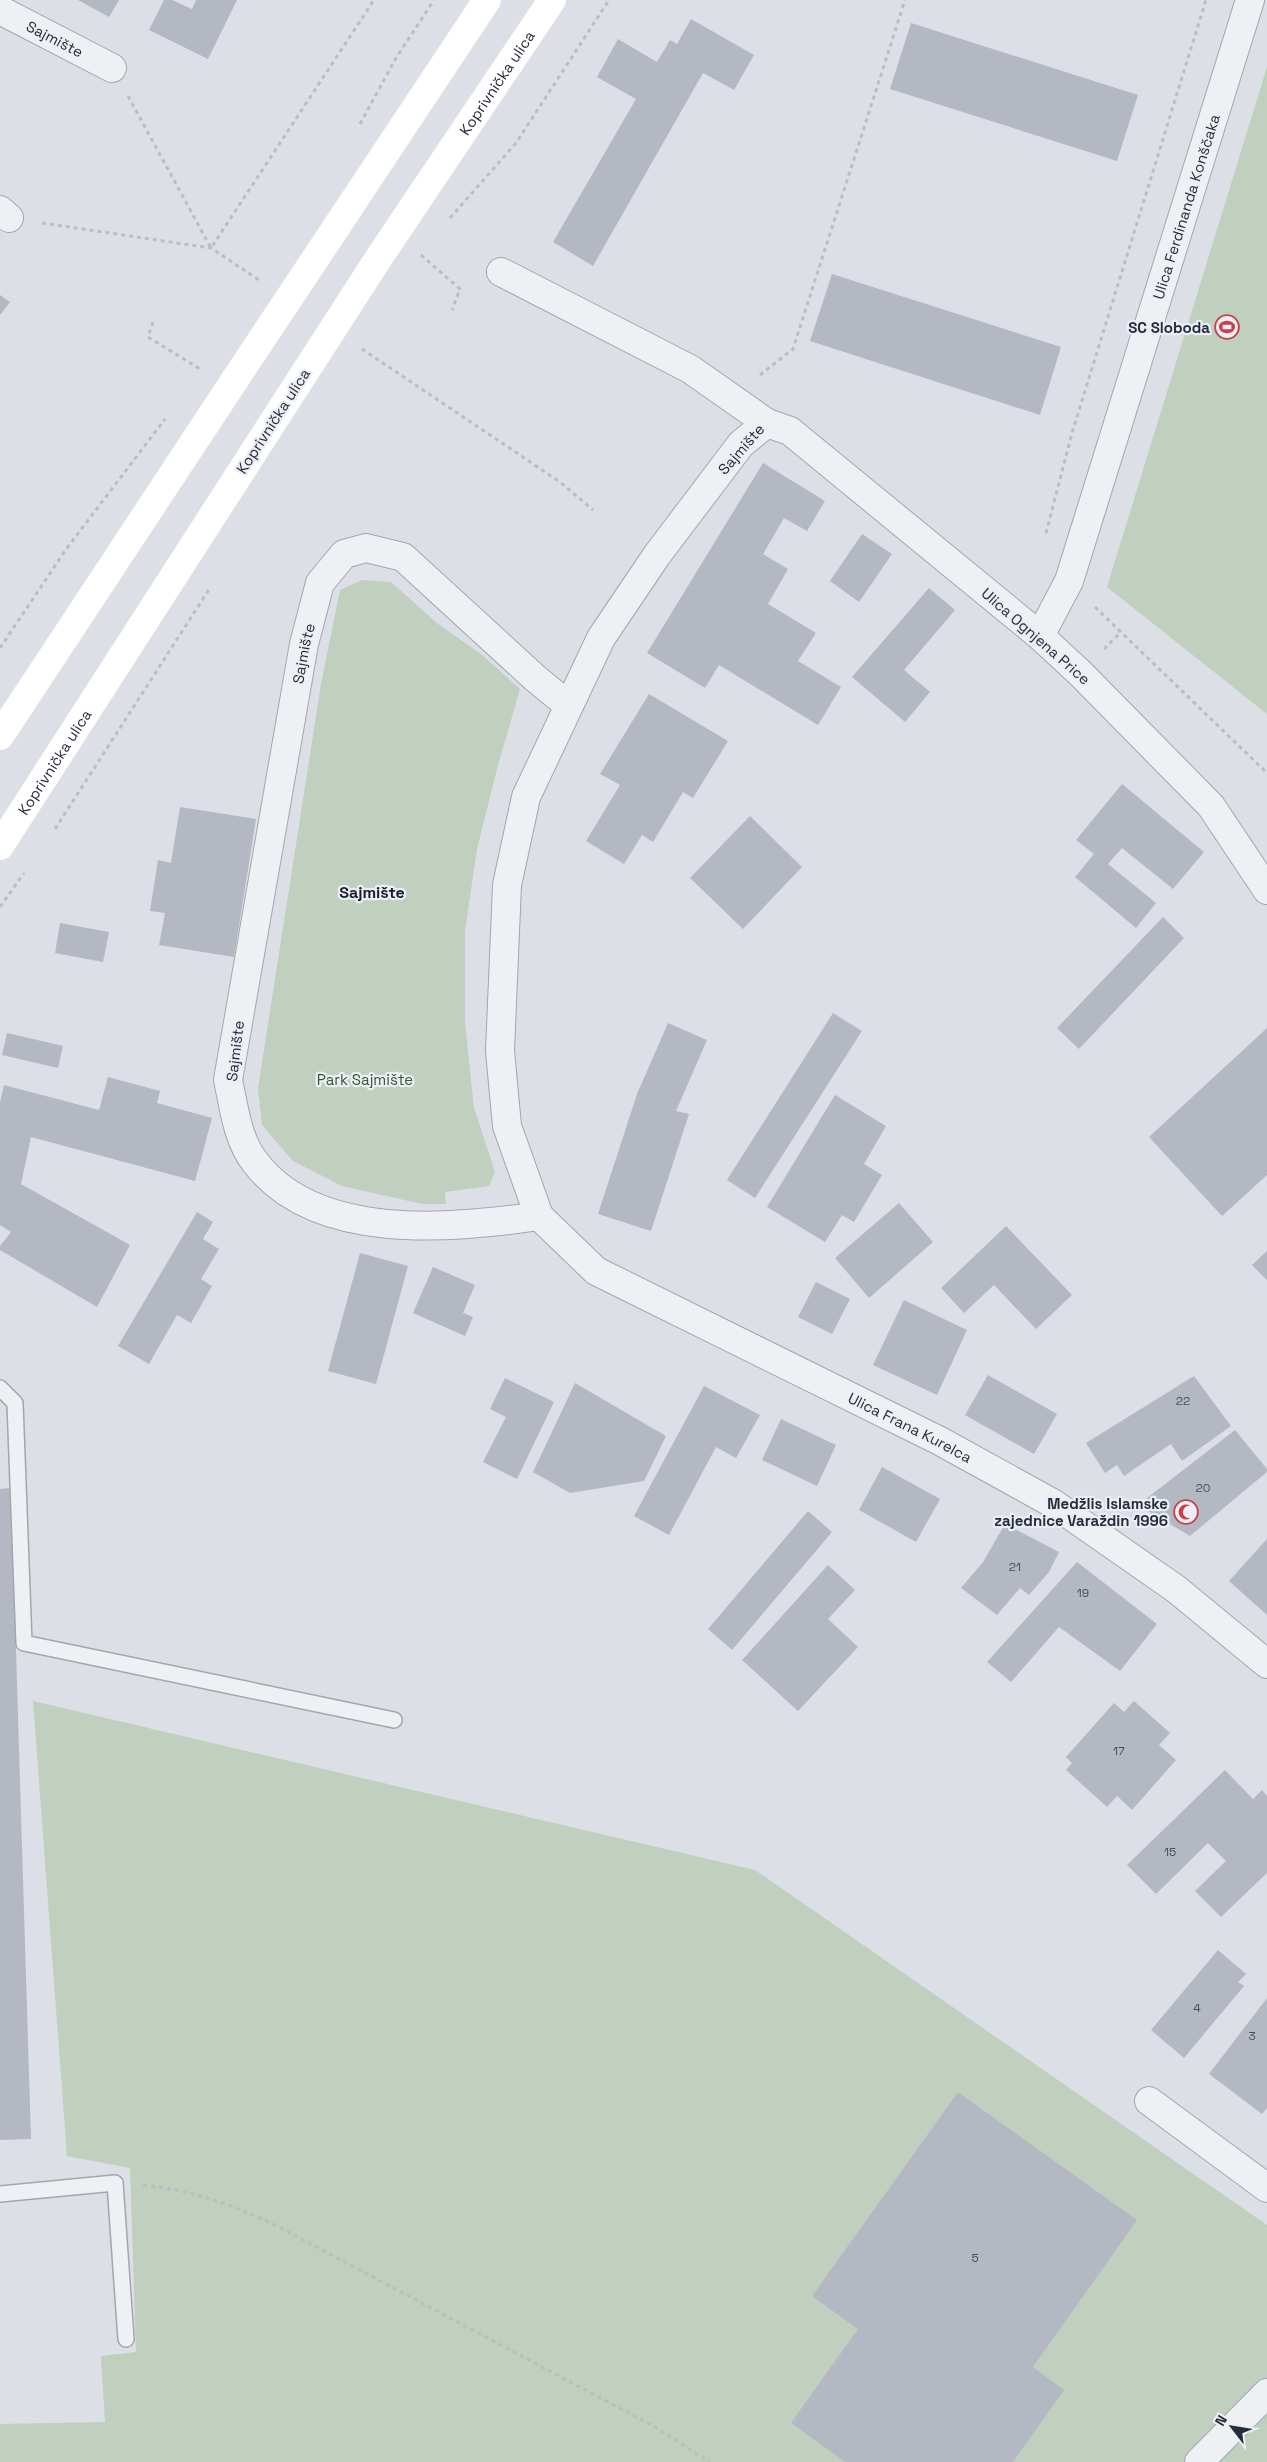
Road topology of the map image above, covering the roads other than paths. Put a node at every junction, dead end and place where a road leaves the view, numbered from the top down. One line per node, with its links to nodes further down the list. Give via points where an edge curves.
1 (487, 0): 10 (main road, bridge)
2 (552, 0): 11 (main road, Koprivnička ulica, bridge, via 380,256)
3 (1250, 0): 8 (street, Ulica Ferdinanda Konščaka, via 1070,581)
4 (0, 10): 5 (street, Sajmište)
5 (112, 68)
6 (501, 272): 7 (street, Sajmište, via 690,369)
7 (767, 423): 8 (street, Ulica Ognjena Price, via 790,431); 9 (street, Sajmište, via 741,444 657,555 601,638)
8 (1040, 636): 12 (street, Ulica Ognjena Price, via 1211,806)
9 (568, 705): 13 (street, Sajmište, via 526,797 507,885 500,1051 507,1126); 13 (street, Sajmište, via 403,557 366,548 344,554 320,583 304,644 228,1080 238,1128 254,1162 286,1192 334,1214 385,1225 442,1226)
10 (0, 736)
11 (0, 846)
12 (1267, 890)
13 (539, 1216): 15 (street, Ulica Frana Kurelca, via 596,1271 940,1440 1054,1504 1176,1589)
14 (0, 1388): 16 (lane, via 15,1403 24,1643)
15 (1267, 1664)
16 (394, 1720)
17 (1149, 2101): 18 (street)
18 (1267, 2188)
19 (0, 2194): 20 (lane, via 115,2183)
20 (126, 2339)
21 (1267, 2393): 22 (street)
22 (1199, 2462)

